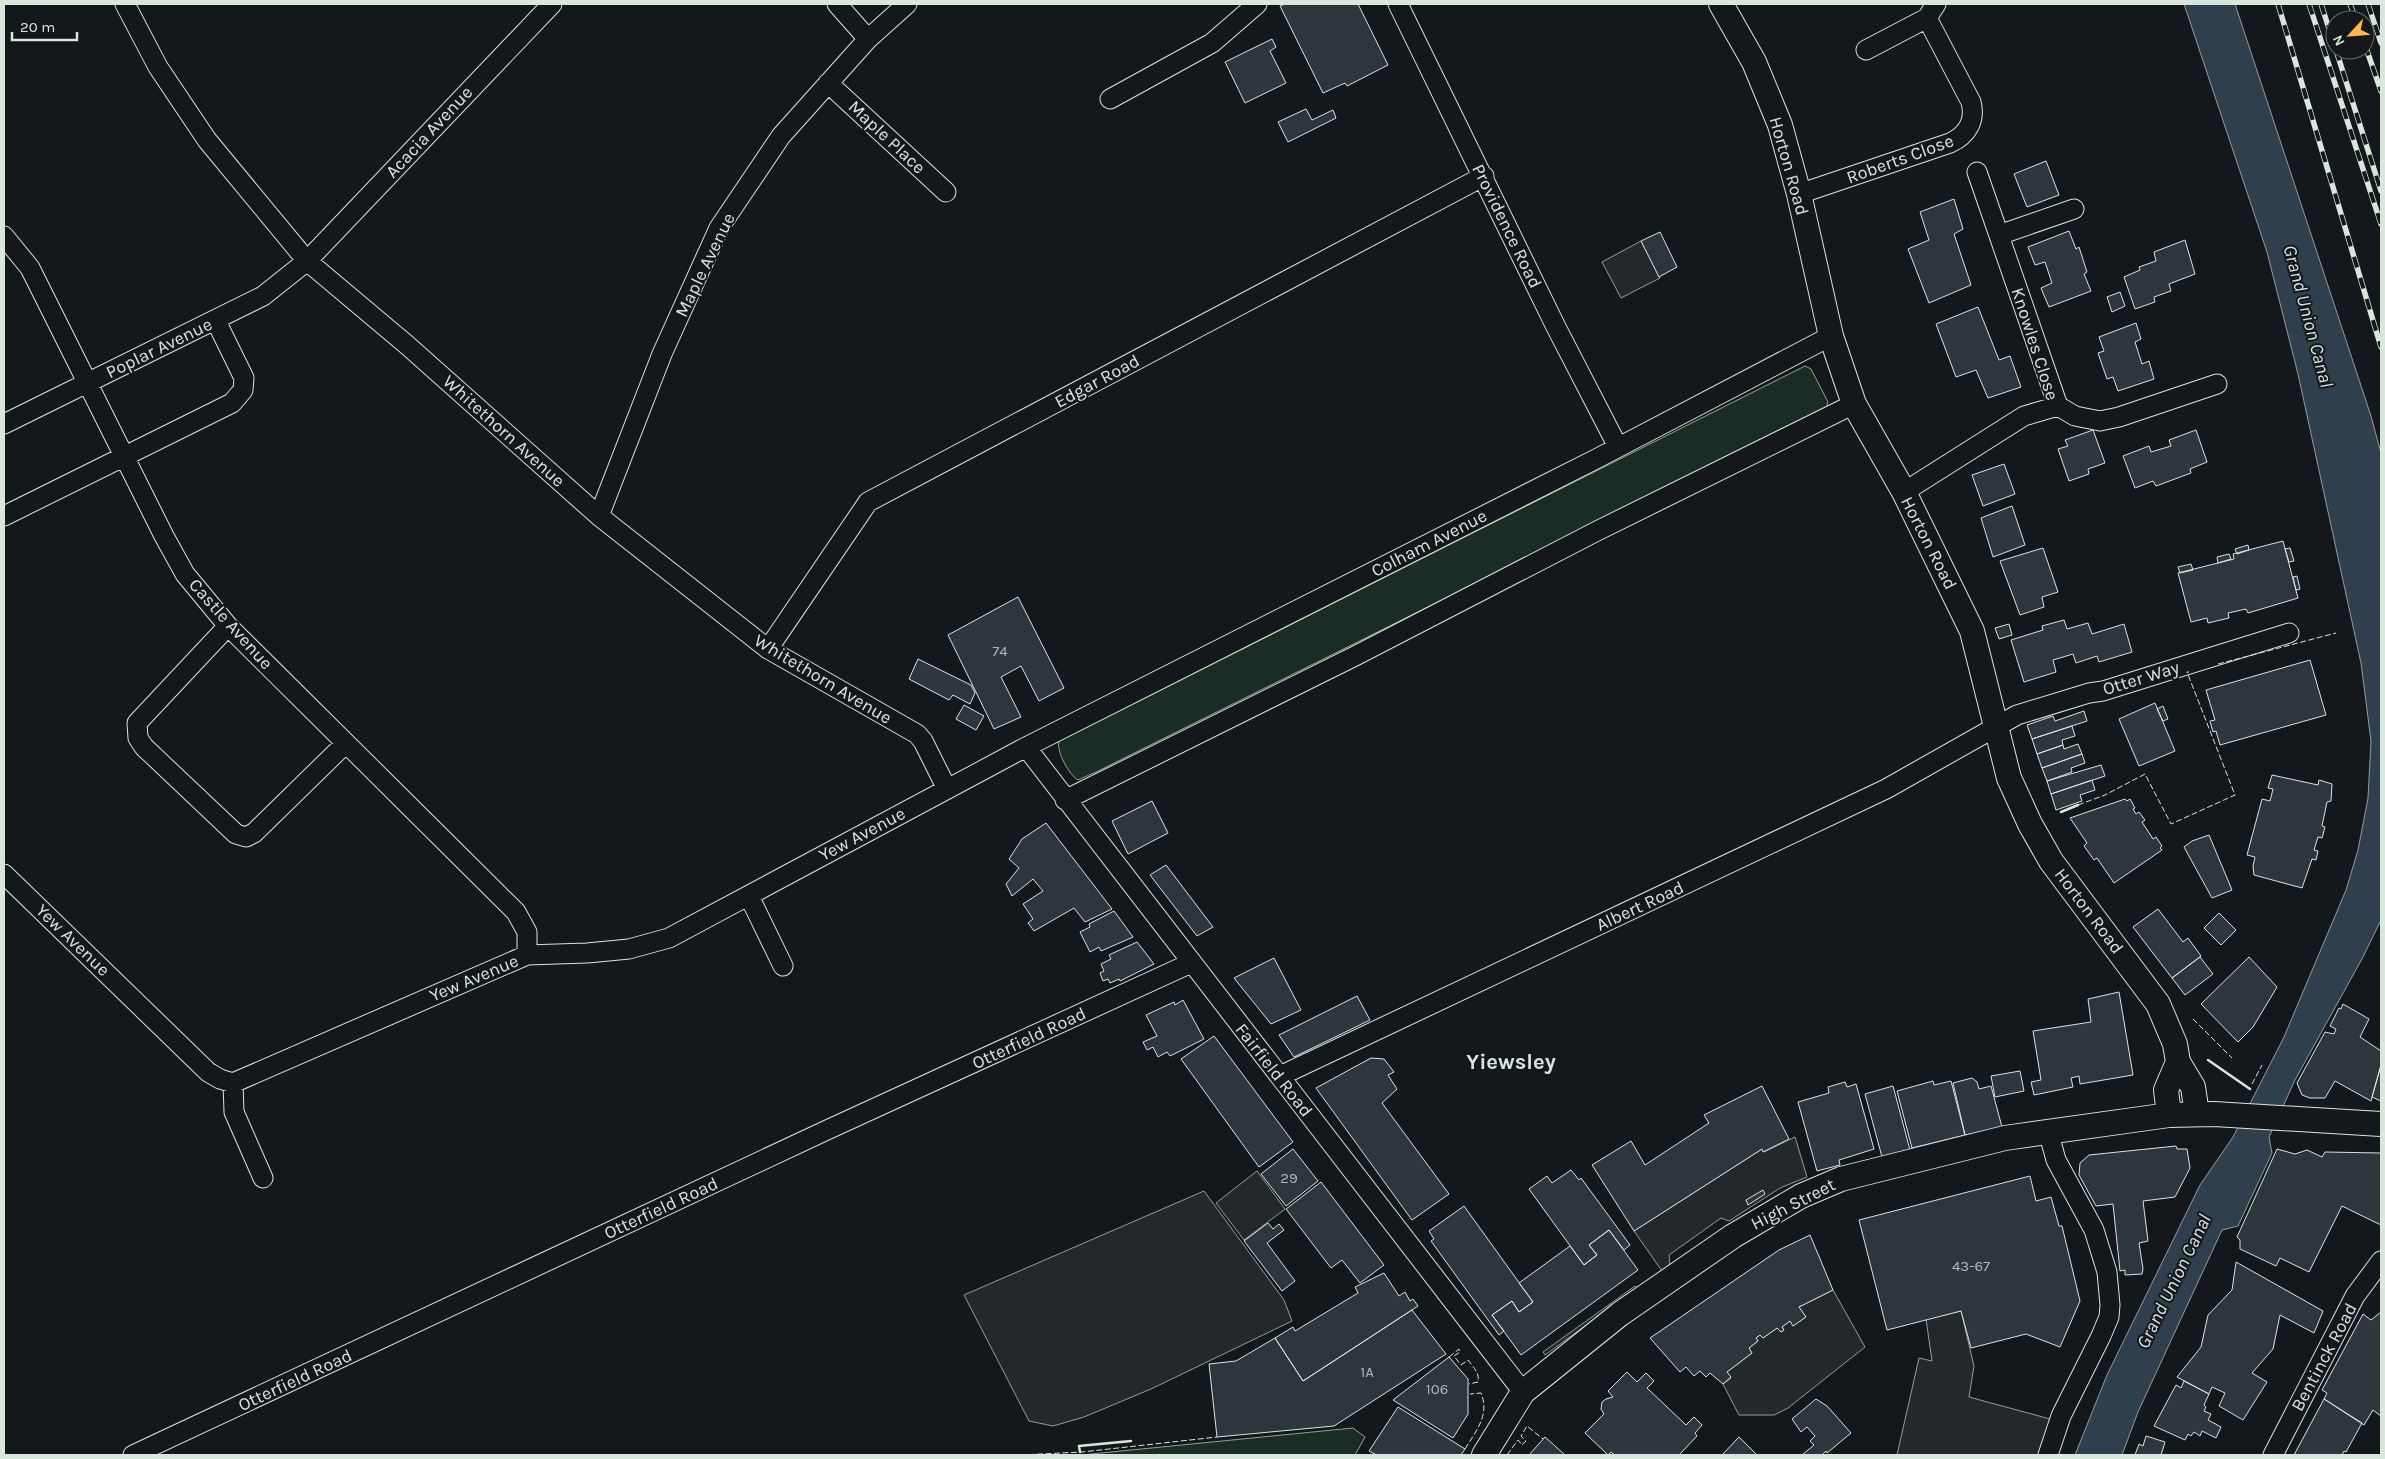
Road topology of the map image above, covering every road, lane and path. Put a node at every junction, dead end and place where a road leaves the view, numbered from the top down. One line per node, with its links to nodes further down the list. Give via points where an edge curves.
1 (124, 4): 20 (street, Whitethorn Avenue, via 158,67 207,140)
2 (552, 4): 20 (street, Acacia Avenue)
3 (837, 4): 9 (street)
4 (907, 4): 9 (street, Maple Avenue)
5 (1257, 4): 12 (street, via 1212,43)
6 (1398, 4): 14 (street, Providence Road)
7 (1721, 4): 16 (street, Horton Road, via 1754,62 1780,125)
8 (1932, 11): 10 (street, Roberts Close); 16 (street, Roberts Close, via 1971,102 1972,116 1968,129 1950,143)
9 (868, 39): 11 (street, Maple Avenue)
10 (1866, 50)
11 (828, 83): 15 (street, Maple Place); 32 (street, Maple Avenue, via 781,136 720,228 662,354)
12 (1110, 99)
13 (1977, 172): 18 (street, Knowles Close)
14 (1484, 176): 28 (street, Providence Road); 35 (street, Edgar Road, via 868,502)
15 (946, 192)
16 (1799, 194): 22 (street, Horton Road)
17 (2074, 209): 18 (street)
18 (1999, 235): 26 (street, Knowles Close)
19 (4, 236): 23 (street, Castle Avenue, via 30,268)
20 (307, 261): 21 (street, Poplar Avenue, via 263,296); 32 (street, Whitethorn Avenue, via 407,345)
21 (216, 320): 23 (street, Poplar Avenue); 29 (street, via 244,378 243,390 232,403)
22 (1830, 336): 25 (street, Horton Road); 28 (street, Colham Avenue)
23 (86, 383): 27 (street, Poplar Avenue); 29 (street, Castle Avenue)
24 (2217, 384): 26 (street, via 2100,421 2075,416)
25 (1854, 404): 30 (street, Horton Road); 40 (street)
26 (2058, 406): 30 (street, Knowles Close, via 2024,416)
27 (4, 424)
28 (1618, 447): 38 (street, Colham Avenue)
29 (124, 457): 31 (street); 33 (street, Castle Avenue, via 185,574)
30 (1904, 492): 36 (street, Horton Road, via 1972,631)
31 (4, 516)
32 (599, 516): 35 (street, Whitethorn Avenue)
33 (228, 626): 37 (street, Castle Avenue); 37 (street, via 137,723 138,738 144,747 236,834 246,837 254,833)
34 (2289, 633): 36 (street, Otter Way, via 2103,691 2089,692 2017,715)
35 (768, 649): 39 (street, Whitethorn Avenue, via 917,734)
36 (1995, 726): 46 (street, Horton Road, via 2009,778 2040,842 2158,1004 2175,1044); 47 (street, Albert Road, via 1886,789)
37 (346, 744): 43 (street, Castle Avenue, via 516,912 527,932)
38 (1026, 747): 39 (street, Yew Avenue); 40 (street, Fairfield Road)
39 (948, 789): 42 (street, Yew Avenue)
40 (1065, 800): 44 (street, Fairfield Road)
41 (4, 874): 48 (street, Yew Avenue, via 208,1072)
42 (749, 896): 43 (street, Yew Avenue, via 669,938 637,947 587,954); 45 (street)
43 (527, 955): 48 (street, Yew Avenue)
44 (1191, 963): 47 (street, Fairfield Road); 56 (street, Otterfield Road)
45 (783, 966)
46 (2178, 1062): 49 (street, via 2166,1090); 50 (street, Horton Road)
47 (1280, 1076): 55 (street, Fairfield Road)
48 (233, 1084): 53 (street, via 234,1112)
49 (2170, 1114): 50 (street, High Street); 52 (street, High Street)
50 (2206, 1114): 51 (street, High Street)
51 (2381, 1124)
52 (2048, 1131): 55 (street, High Street, via 2004,1138 1820,1187 1733,1236 1620,1314); 58 (street, via 2056,1160 2094,1230 2106,1272 2110,1305 2109,1317 2062,1416)
53 (263, 1178)
54 (2381, 1261): 59 (street, Bentinck Road, via 2356,1296)
55 (1523, 1392): 57 (street, High Street)
56 (133, 1455)
57 (1484, 1455)
58 (2048, 1455)
59 (2273, 1455)

